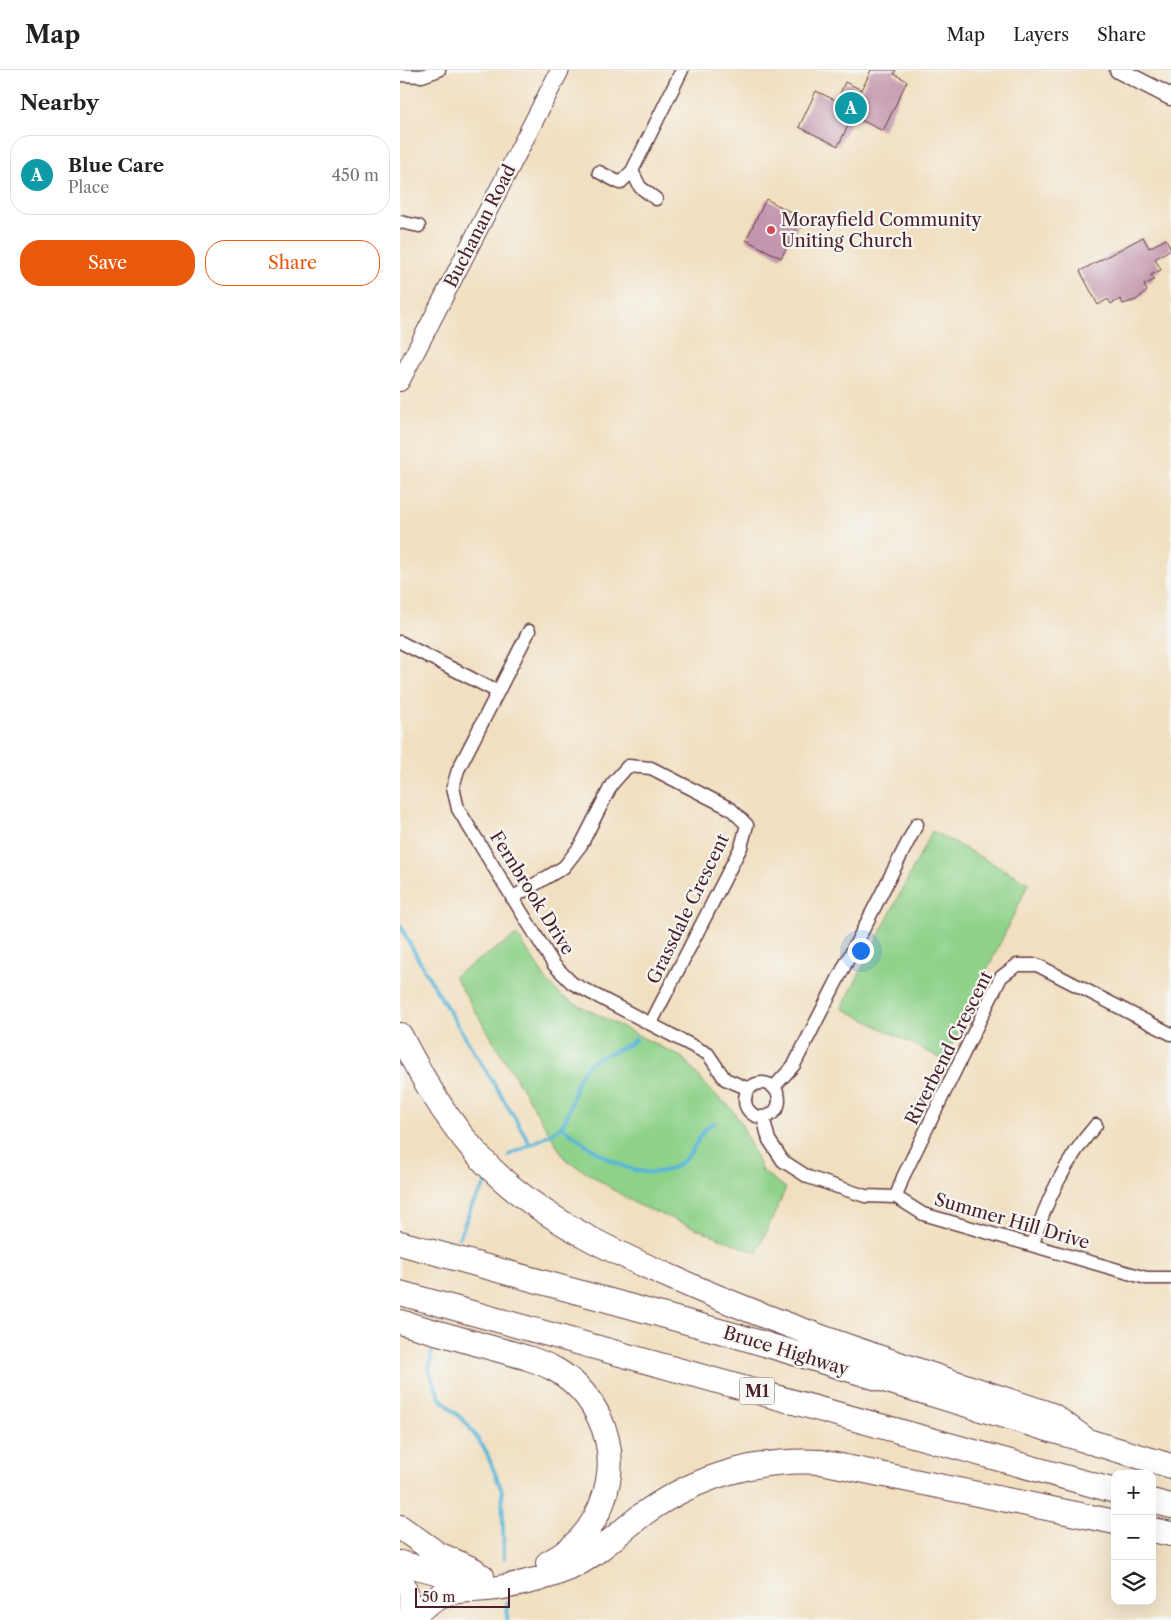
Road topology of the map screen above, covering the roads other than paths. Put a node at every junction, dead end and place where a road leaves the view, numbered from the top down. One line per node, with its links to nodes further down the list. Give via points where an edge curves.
1 (439, 70): 5 (street, via 422,76)
2 (560, 70): 12 (main road, Buchanan Road)
3 (682, 70): 7 (street)
4 (1118, 70): 6 (street)
5 (400, 75)
6 (1171, 97)
7 (632, 171): 8 (street, via 620,183); 9 (street, via 640,187)
8 (599, 172)
9 (656, 200)
10 (400, 222): 11 (street)
11 (419, 226)
12 (400, 382)
13 (529, 631): 15 (street, Fernbrook Drive)
14 (400, 642): 15 (street)
15 (498, 692): 17 (street, Fernbrook Drive, via 458,770 453,787 458,808)
16 (917, 824): 21 (street, via 794,1065)
17 (512, 898): 18 (street, Fernbrook Drive, via 554,965 572,983); 18 (street, Grassdale Crescent, via 564,867 581,845 612,784 628,766 651,768 731,809 747,825 741,847)
18 (651, 1023): 22 (street, Fernbrook Drive, via 708,1054 725,1079)
19 (1171, 1034): 25 (street, Riverbend Crescent, via 1037,965 1017,965 1001,977 902,1177)
20 (400, 1035): 31 (highway, via 441,1108 476,1152 544,1212 646,1266 773,1321 1052,1415)
21 (774, 1087): 22 (street, via 761,1082); 23 (street, via 778,1106)
22 (749, 1089): 23 (street, via 745,1099 748,1109 757,1116)
23 (763, 1116): 25 (street, via 769,1140 783,1161 808,1177 865,1196)
24 (1096, 1125): 27 (street, via 1080,1144 1049,1201)
25 (896, 1197): 27 (street, Summer Hill Drive, via 923,1214)
26 (400, 1243): 31 (highway, Bruce Highway, via 734,1336)
27 (1033, 1244): 28 (street, Summer Hill Drive, via 1146,1278)
28 (1171, 1278)
29 (400, 1293): 33 (highway, M1)
30 (400, 1322): 42 (highway, via 530,1358 558,1371 590,1401 606,1434 610,1463 606,1493 588,1531 573,1547 544,1566)
31 (1089, 1442): 32 (highway, Bruce Highway)
32 (1171, 1466)
33 (1111, 1489)
34 (1156, 1502): 35 (highway)
35 (1171, 1506)
36 (1111, 1521): 43 (highway, via 821,1462 789,1460 758,1464 699,1483 672,1497 571,1567 538,1580 441,1596)
37 (400, 1527): 42 (highway, via 438,1554)
38 (1156, 1531): 39 (highway)
39 (1171, 1534)
40 (400, 1563): 42 (highway, via 452,1576)
41 (400, 1572): 43 (main road, via 408,1592)
42 (490, 1576)
43 (408, 1620)

